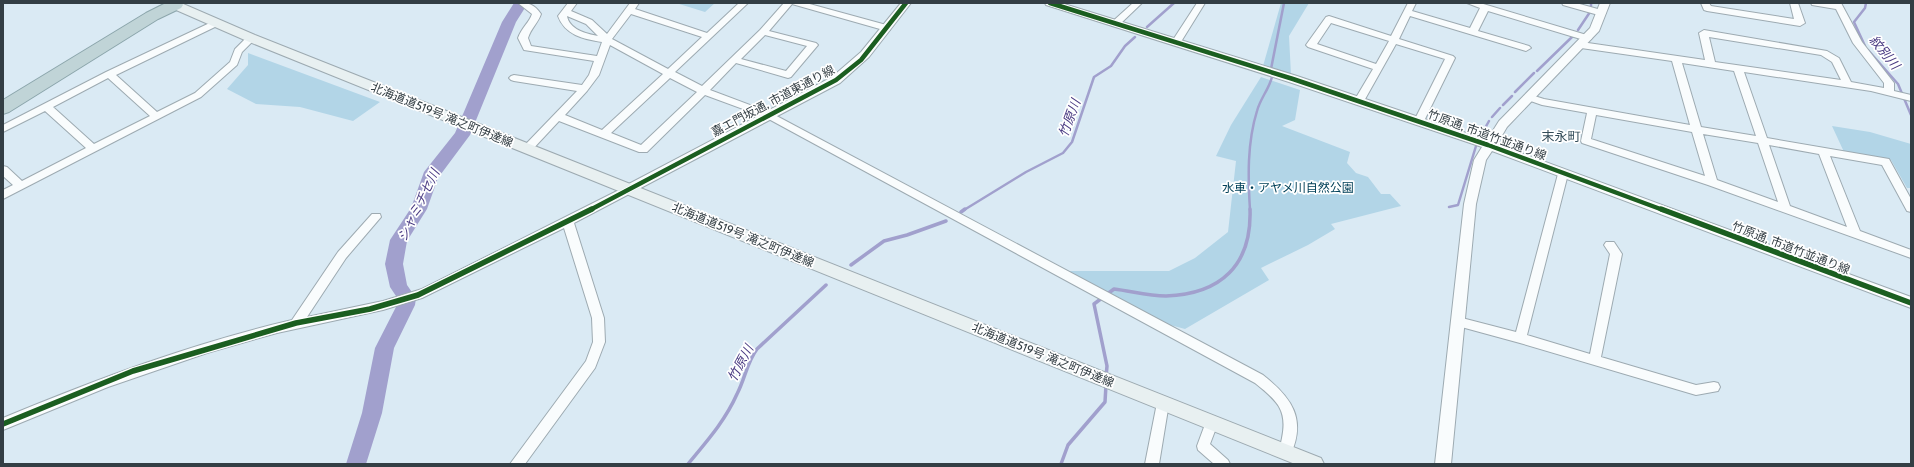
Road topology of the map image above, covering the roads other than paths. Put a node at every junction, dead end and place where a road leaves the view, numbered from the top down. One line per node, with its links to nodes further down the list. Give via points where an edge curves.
1 (522, 3): 36 (street, via 537,14 523,38 528,48)
2 (573, 3): 22 (street)
3 (744, 3): 29 (street)
4 (789, 3): 27 (street)
5 (796, 3): 19 (street)
6 (906, 3): 26 (street, 嘉エ門坂通, 市道東通り線)
7 (1050, 3): 25 (street, 竹原通, 市道竹並通り線)
8 (1138, 3): 25 (street)
9 (1201, 3): 34 (street)
10 (1412, 3): 23 (street)
11 (1471, 3): 20 (street)
12 (1566, 3): 21 (street)
13 (1705, 3): 14 (street, via 1707,8 1800,23)
14 (1794, 3)
15 (1815, 3): 17 (street)
16 (170, 4): 24 (main road, 北海道道519号 滝之町伊達線); 51 (highway); 54 (highway)
17 (1837, 5): 48 (street, via 1858,43 1889,83)
18 (632, 6): 29 (street); 31 (street)
19 (822, 6): 26 (street)
20 (1485, 7): 28 (street); 33 (street)
21 (1603, 8): 33 (street, via 1595,29)
22 (566, 12): 31 (street, via 589,22); 31 (street, via 562,16 563,20 574,31 592,38)
23 (1408, 13): 28 (street); 32 (street)
24 (216, 23): 30 (main road, 北海道道519号 滝之町伊達線); 43 (street)
25 (1115, 24): 34 (street, 竹原通, 市道竹並通り線)
26 (887, 28): 58 (street, 嘉エ門坂通, 市道東通り線, via 862,60 836,80)
27 (763, 32): 38 (street); 38 (street, via 813,45 788,75)
28 (1472, 33): 35 (street)
29 (708, 36): 42 (street)
30 (255, 40): 56 (street, via 238,51 234,63 212,85); 66 (main road, 北海道道519号 滝之町伊達線)
31 (607, 40): 36 (street); 42 (street)
32 (1394, 40): 40 (street); 40 (street, via 1329,19 1311,45); 59 (street, via 1450,58)
33 (1584, 41): 37 (street); 50 (street)
34 (1176, 43): 52 (street, 竹原通, 市道竹並通り線)
35 (1526, 48)
36 (600, 59): 46 (street, via 594,75)
37 (1676, 59): 39 (street); 61 (street)
38 (735, 60): 47 (street)
39 (1710, 65): 41 (street); 45 (street, via 1704,32 1824,52 1836,60)
40 (1378, 68): 52 (street)
41 (1738, 69): 45 (street); 63 (street)
42 (669, 73): 47 (street); 62 (street)
43 (109, 74): 53 (street); 56 (street)
44 (514, 78): 46 (street)
45 (1848, 85): 48 (street)
46 (584, 89): 57 (street)
47 (703, 91): 58 (street); 62 (street, via 644,150)
48 (1889, 92): 49 (street)
49 (1906, 96)
50 (1528, 97): 55 (street); 64 (street)
51 (3, 99)
52 (1359, 101): 59 (street, 竹原通, 市道竹並通り線)
53 (46, 107): 60 (street); 65 (street)
54 (3, 108)
55 (1592, 112): 61 (street); 70 (street, via 1586,141)
56 (156, 116): 65 (street)
57 (559, 116): 62 (street); 66 (street)
58 (768, 116): 72 (street, 嘉エ門坂通, 市道東通り線); 90 (street, via 1259,379 1277,393 1291,414 1291,428)
59 (1419, 121): 64 (street, 竹原通, 市道竹並通り線)
60 (3, 128)
61 (1696, 130): 63 (street); 70 (street)
62 (604, 134)
63 (1763, 141): 67 (street); 75 (street)
64 (1488, 145): 69 (street, 竹原通, 市道竹並通り線); 82 (street, via 1480,160 1470,204)
65 (92, 148): 71 (street)
66 (527, 149): 72 (main road, 北海道道519号 滝之町伊達線)
67 (1823, 152): 74 (street, via 1885,162); 78 (street)
68 (3, 170): 71 (street)
69 (1563, 174): 81 (street, 竹原通, 市道竹並通り線); 84 (street)
70 (1712, 182): 75 (street)
71 (20, 185): 73 (street)
72 (628, 189): 77 (street); 87 (main road, 北海道道519号 滝之町伊達線)
73 (3, 194)
74 (1911, 208)
75 (1786, 210): 78 (street)
76 (376, 217): 83 (street, via 342,255)
77 (568, 222): 83 (street, via 418,295 393,303); 91 (street, via 598,318 601,335 599,349 591,364)
78 (1856, 235): 80 (street)
79 (1610, 245): 85 (street, via 1616,254)
80 (1911, 254)
81 (1911, 303)
82 (1458, 322): 84 (street); 95 (street)
83 (296, 323): 89 (street, via 133,371)
84 (1520, 338): 85 (street)
85 (1595, 359): 86 (street, via 1696,390)
86 (1714, 387)
87 (1163, 404): 88 (main road, 北海道道519号 滝之町伊達線); 92 (street)
88 (1212, 423): 90 (main road, 北海道道519号 滝之町伊達線); 93 (street, via 1203,446)
89 (3, 424)
90 (1285, 452): 94 (main road, 北海道道519号 滝之町伊達線)
91 (517, 464)
92 (1152, 464)
93 (1223, 464)
94 (1315, 464)
95 (1443, 464)

